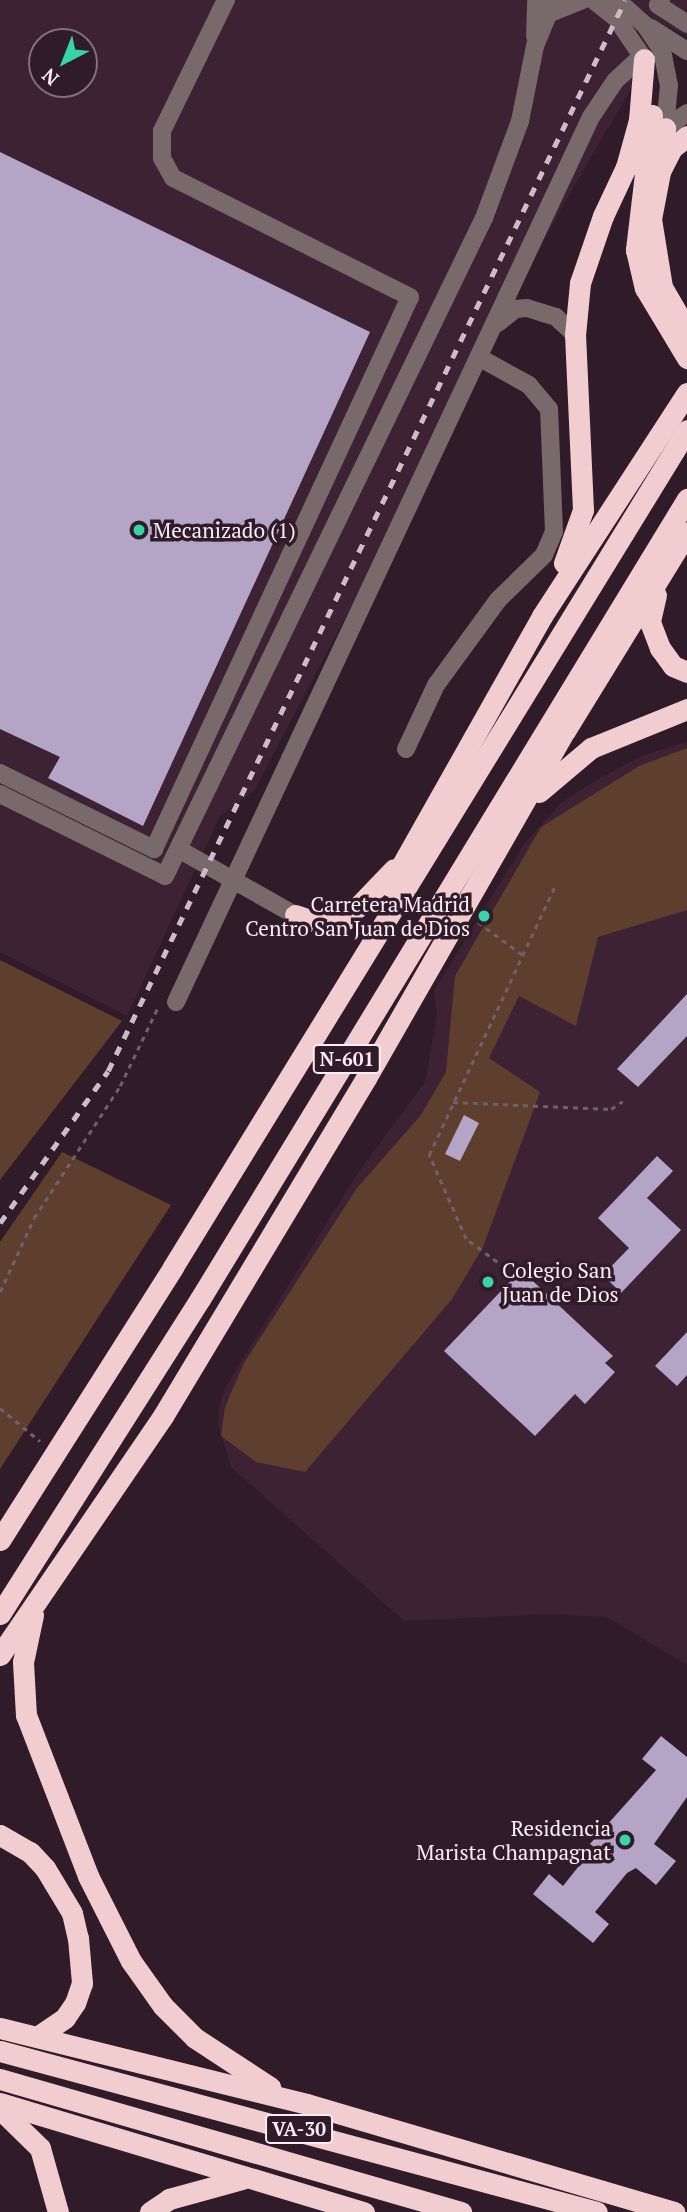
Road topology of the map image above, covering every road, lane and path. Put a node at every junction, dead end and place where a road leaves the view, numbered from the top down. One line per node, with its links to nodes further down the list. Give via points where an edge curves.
1 (226, 0): 31 (street, via 162,131 162,158 173,178 410,297 154,849)
2 (536, 0): 10 (street)
3 (582, 0): 7 (street)
4 (593, 0): 12 (street, via 616,18)
5 (617, 0): 8 (street)
6 (661, 0): 9 (street, via 658,5)
7 (551, 7): 10 (street)
8 (645, 24): 11 (street); 14 (street, via 662,50 668,85)
9 (687, 24)
10 (535, 46): 34 (street, via 520,121 484,218)
11 (687, 51)
12 (643, 57): 16 (highway, via 653,90); 17 (street, via 615,80 591,117); 19 (highway, via 639,120 626,167 580,283)
13 (687, 113): 14 (street)
14 (665, 128): 16 (highway)
15 (687, 136): 16 (highway)
16 (653, 167): 18 (highway, via 654,257 662,287); 21 (highway, via 636,250 645,288)
17 (496, 326): 19 (street, via 515,309 527,308 556,317); 20 (street)
18 (687, 330)
19 (575, 335): 27 (highway, via 583,510)
20 (480, 358): 30 (street, via 529,385 549,409 554,532 544,555 498,600 436,685); 36 (street, via 294,747)
21 (687, 358)
22 (687, 393): 27 (highway)
23 (687, 430): 41 (highway, N-601)
24 (687, 499): 53 (highway, N-601, via 207,1288)
25 (687, 533): 26 (highway)
26 (660, 578): 28 (highway, via 650,622 673,666); 33 (highway, via 565,731)
27 (542, 616): 35 (highway)
28 (687, 672)
29 (687, 709): 33 (highway, via 591,748 544,784)
30 (406, 749)
31 (0, 773)
32 (0, 794): 34 (street, via 166,876)
33 (504, 842): 38 (highway)
34 (180, 850): 36 (street)
35 (404, 856): 39 (highway, via 372,896 346,919 313,921); 41 (highway)
36 (235, 883): 39 (street); 42 (street)
37 (556, 884): 40 (path)
38 (463, 911): 40 (path); 47 (highway)
39 (295, 915)
40 (523, 956): 44 (path)
41 (354, 968): 49 (highway, N-601, via 173,1267)
42 (169, 1000): 46 (path, via 120,1086 34,1217)
43 (623, 1101): 44 (path, via 611,1109)
44 (453, 1102): 45 (path, via 429,1154 467,1239)
45 (505, 1268)
46 (0, 1292)
47 (216, 1326): 52 (highway, via 163,1416); 53 (highway)
48 (0, 1408): 49 (path)
49 (51, 1456): 50 (highway); 51 (highway, N-601)
50 (0, 1512)
51 (0, 1540)
52 (57, 1573): 54 (highway); 61 (highway, via 32,1616 27,1637 23,1662 26,1715 88,1876 131,1961 179,2024 232,2066)
53 (0, 1616)
54 (0, 1655)
55 (0, 1835): 57 (highway, via 30,1852 45,1868 72,1913 78,1938 82,1983 75,2003 65,2018)
56 (0, 2028): 57 (highway)
57 (38, 2036): 61 (highway)
58 (0, 2051): 68 (highway, VA-30)
59 (0, 2079): 67 (highway, VA-30)
60 (0, 2103): 63 (highway)
61 (307, 2104): 69 (highway)
62 (0, 2109): 64 (highway, via 40,2148)
63 (249, 2178): 65 (highway, via 225,2180 169,2199); 66 (highway)
64 (58, 2212)
65 (150, 2212)
66 (364, 2212)
67 (461, 2212)
68 (597, 2212)
69 (674, 2212)

